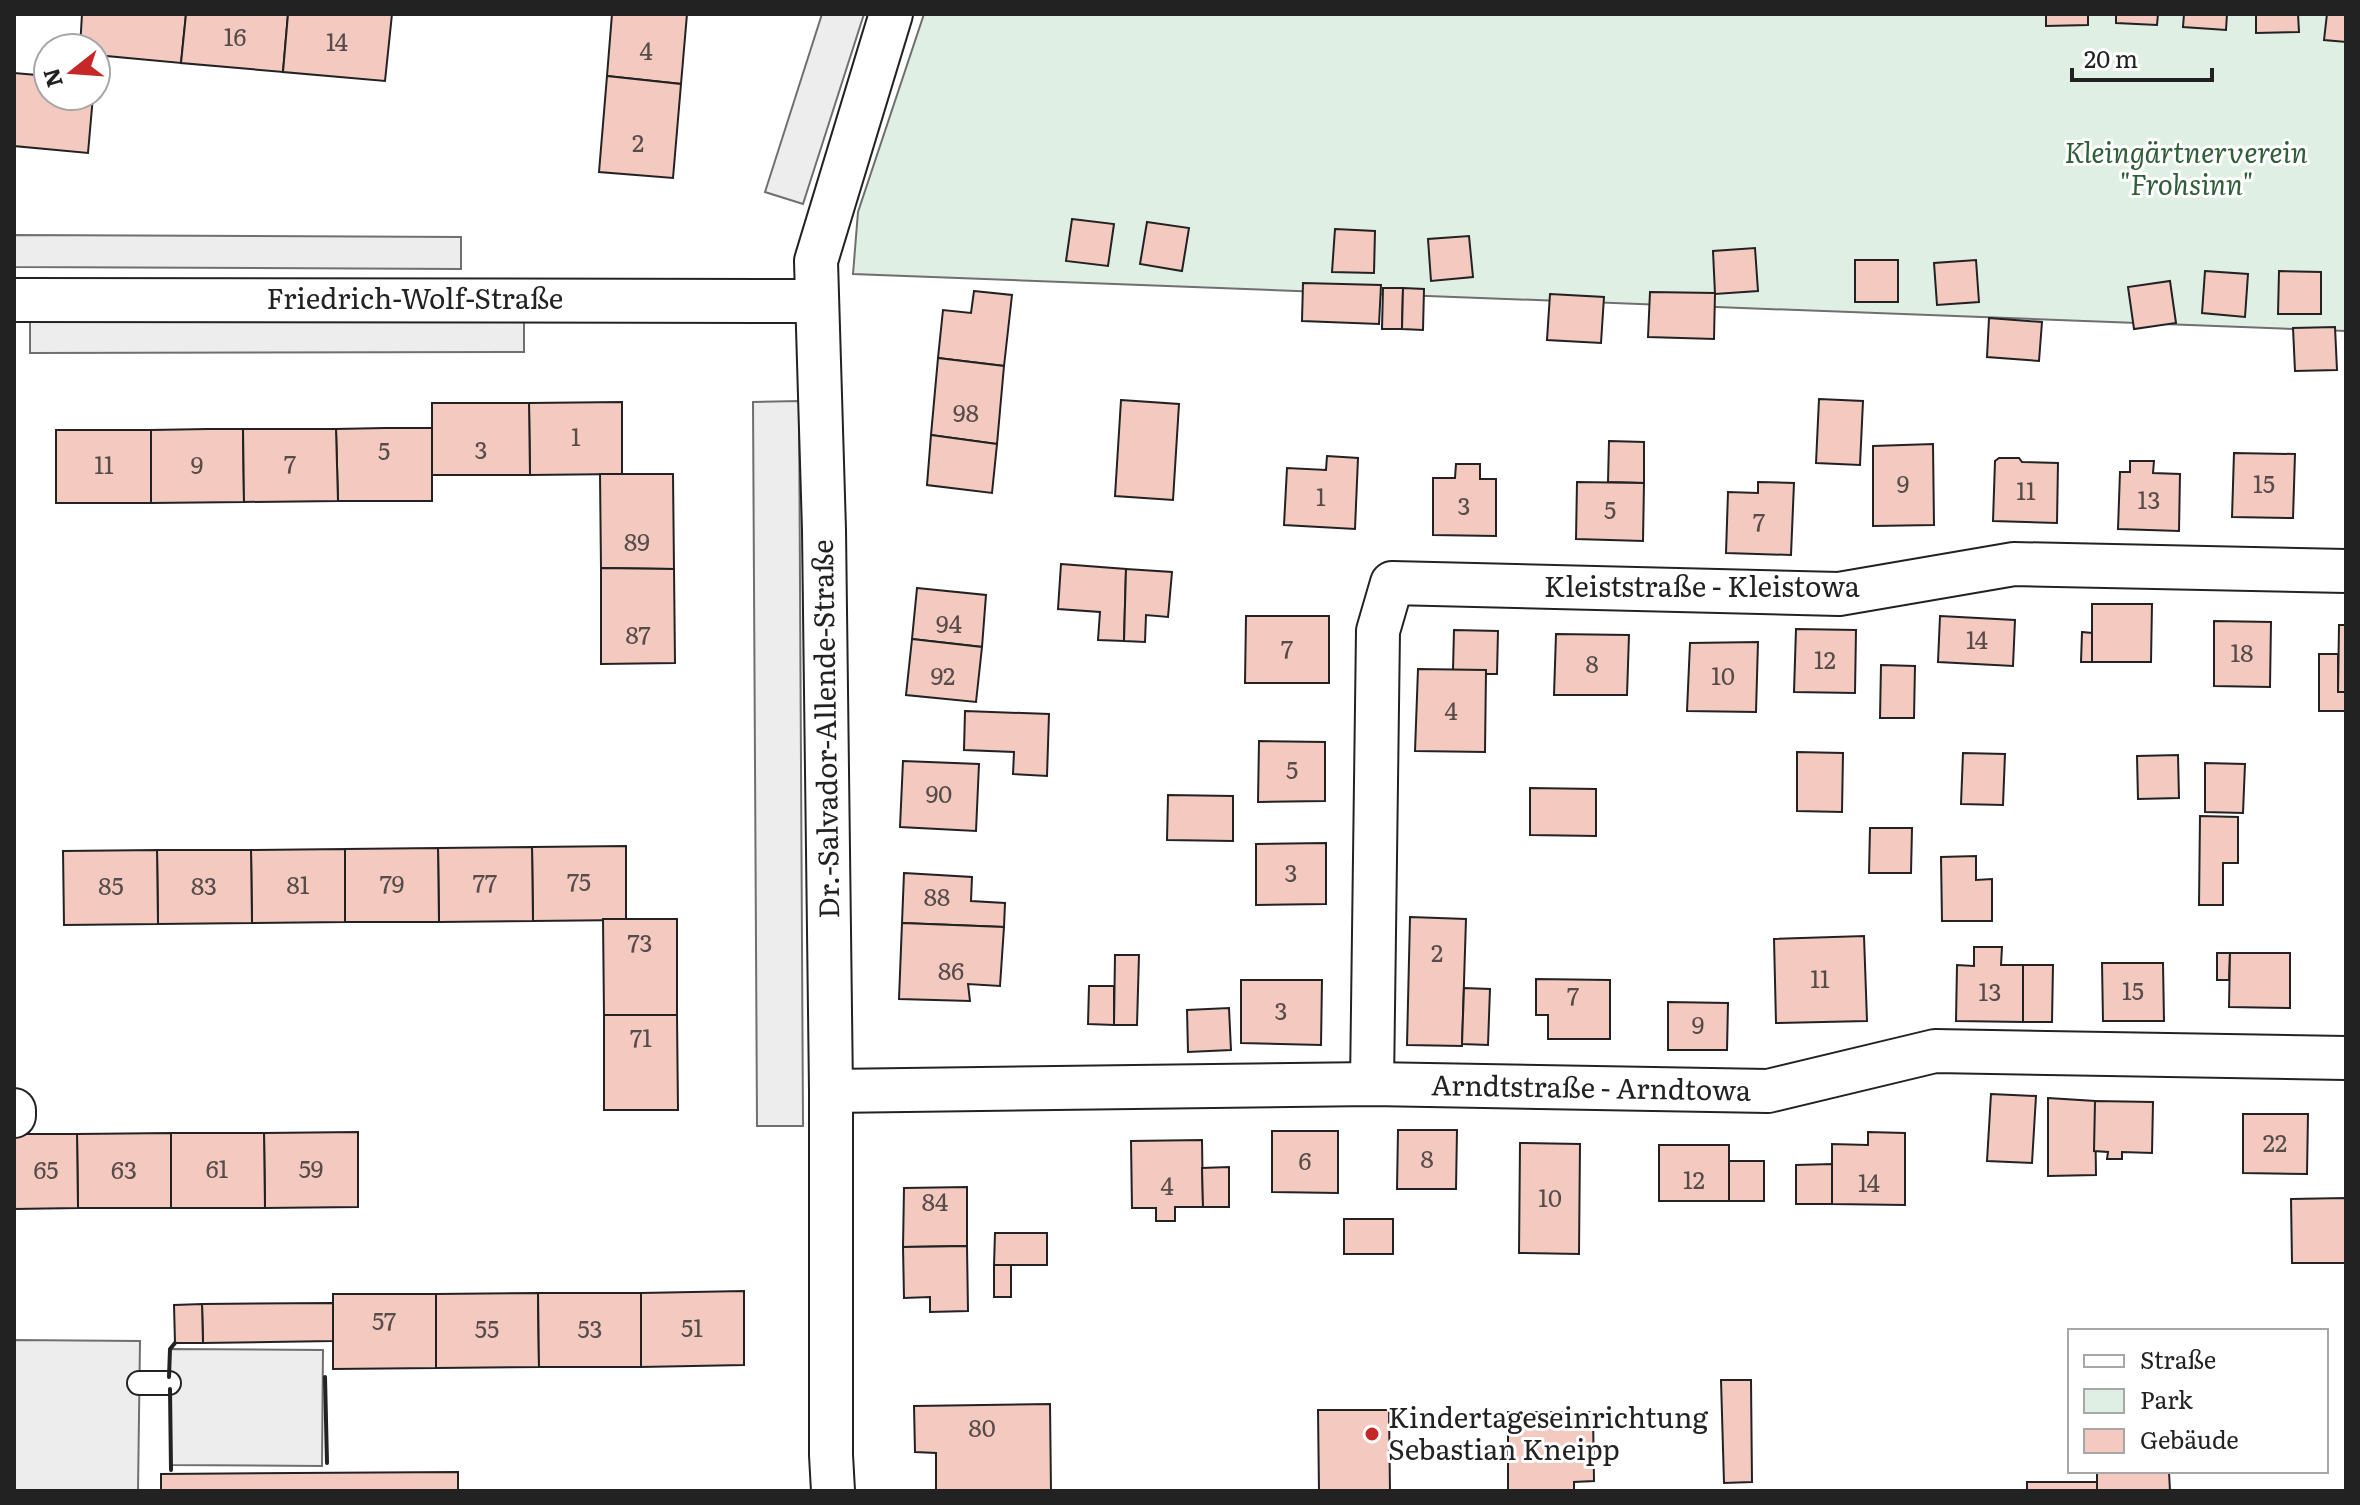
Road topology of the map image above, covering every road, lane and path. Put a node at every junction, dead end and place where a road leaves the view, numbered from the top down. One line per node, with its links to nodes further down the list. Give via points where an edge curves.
1 (891, 14): 3 (street, Dr.-Salvador-Allende-Straße, via 816,261)
2 (14, 300): 3 (street, Friedrich-Wolf-Straße)
3 (816, 301): 7 (street, Dr.-Salvador-Allende-Straße)
4 (2346, 571): 6 (street, Kleiststraße - Kleistowa, via 2014,564 1839,594 1392,583 1378,631)
5 (2346, 1058): 6 (street, Arndtstraße - Arndtowa, via 1935,1051 1768,1091)
6 (1372, 1084): 7 (street, Arndtstraße - Arndtowa)
7 (831, 1091): 10 (street, Dr.-Salvador-Allende-Straße)
8 (139, 1383): 9 (lane)
9 (169, 1383)
10 (830, 1479)

